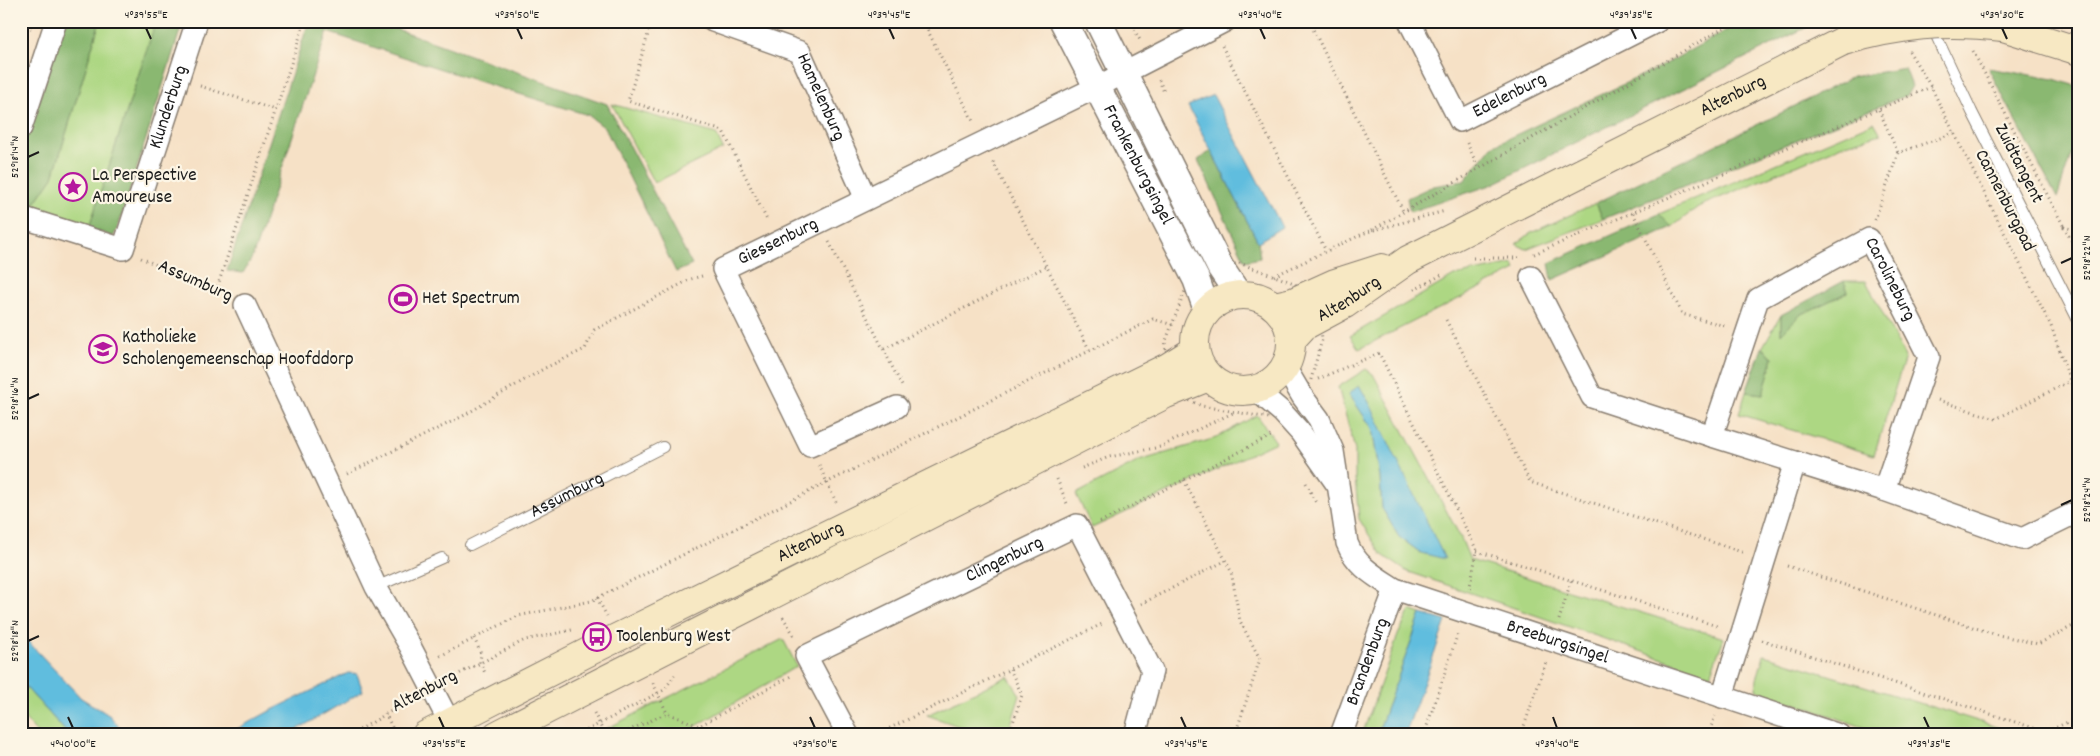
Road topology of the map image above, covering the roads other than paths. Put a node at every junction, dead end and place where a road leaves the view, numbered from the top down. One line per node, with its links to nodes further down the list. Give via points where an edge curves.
1 (56, 21): 13 (street)
2 (197, 21): 15 (street, Klunderburg, via 123,249)
3 (713, 21): 14 (street, Hamelenburg, via 800,52)
4 (1063, 21): 12 (street, Frankenburgsingel)
5 (1098, 21): 11 (street, Frankenburgsingel)
6 (1409, 21): 7 (street, Edelenburg, via 1460,121)
7 (1658, 21)
8 (1929, 21): 22 (lane, Zuidtangent)
9 (1219, 25): 11 (street)
10 (2079, 51): 20 (main road, Altenburg, bridge, via 2003,27 1968,23 1880,31 1843,42 1408,260 1345,304)
11 (1124, 73): 12 (street, Giessenburg); 17 (street, Frankenburgsingel, via 1220,267)
12 (1097, 88): 14 (street, Giessenburg); 21 (street, Frankenburgsingel, via 1196,279)
13 (21, 128)
14 (866, 199): 29 (street, Giessenburg, via 723,269 810,446)
15 (21, 218)
16 (1528, 268): 30 (street, via 1592,397)
17 (1238, 294): 19 (main road, via 1257,296); 21 (main road, via 1218,301)
18 (245, 305): 38 (street, Assumburg)
19 (1275, 306): 20 (main road, Altenburg, via 1293,302); 23 (main road, via 1286,320)
20 (1313, 306): 23 (main road, Altenburg, via 1304,326)
21 (1207, 310): 24 (main road, via 1195,334)
22 (2079, 322)
23 (1292, 339): 25 (main road)
24 (1195, 350): 26 (main road, Altenburg); 27 (main road)
25 (1286, 367): 28 (main road, via 1272,381); 33 (street, Breeburgsingel, via 1306,389 1333,451)
26 (1174, 377): 27 (main road, Altenburg); 41 (main road, Altenburg, via 604,644); 43 (main road, Altenburg)
27 (1208, 377): 28 (main road, via 1232,390)
28 (1256, 390): 33 (street, Breeburgsingel, via 1281,422 1301,433)
29 (897, 407)
30 (1712, 436): 32 (street); 34 (street, Carolineburg, via 1758,299 1868,239 1929,357)
31 (663, 448): 36 (lane, Assumburg)
32 (1795, 462): 34 (street); 40 (street)
33 (1338, 487): 39 (street, Breeburgsingel, via 1344,531 1352,555 1367,572)
34 (1884, 490): 35 (street, via 2022,539)
35 (2079, 511)
36 (470, 545)
37 (442, 558): 38 (lane)
38 (376, 587): 41 (street, Assumburg)
39 (1395, 589): 40 (street, Breeburgsingel); 46 (street, Brandenburg)
40 (1722, 697): 47 (street, Breeburgsingel)
41 (453, 729): 42 (main road, Altenburg)
42 (426, 735)
43 (497, 735)
44 (848, 735): 45 (street, Clingenburg, via 806,656 1079,529 1152,671)
45 (1135, 735)
46 (1341, 735)
47 (1839, 735)

